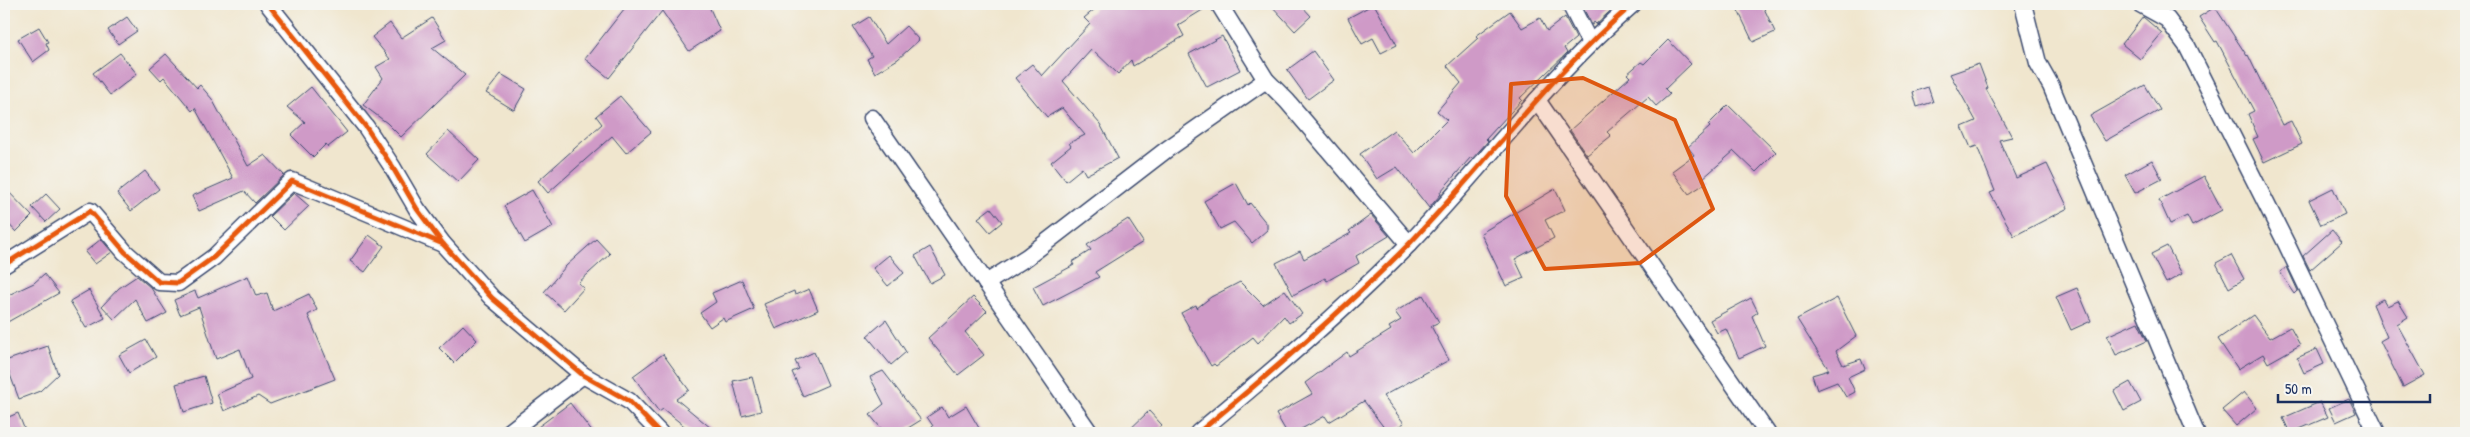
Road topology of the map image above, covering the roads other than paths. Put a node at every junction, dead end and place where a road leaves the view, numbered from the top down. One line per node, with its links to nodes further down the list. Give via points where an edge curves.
1 (268, 4): 11 (street, via 366,127 416,209)
2 (1219, 4): 8 (street)
3 (1570, 4): 7 (street)
4 (1633, 4): 7 (street)
5 (2023, 4): 21 (street, via 2038,63 2051,86)
6 (2140, 4): 22 (street, via 2167,19 2187,46)
7 (1590, 43): 9 (street)
8 (1266, 80): 12 (street, via 1287,100); 14 (street, via 1166,150 1027,257)
9 (1537, 100): 12 (street); 20 (street)
10 (872, 118): 14 (street)
11 (443, 244): 13 (street, via 292,181 214,257 178,283 159,282 125,252 90,211); 15 (street, via 492,298)
12 (1409, 244): 19 (street)
13 (4, 265)
14 (986, 283): 18 (street)
15 (583, 375): 16 (street); 17 (street, via 629,400)
16 (508, 433)
17 (660, 433)
18 (1090, 433)
19 (1198, 433)
20 (1767, 433)
21 (2196, 433)
22 (2377, 433)

